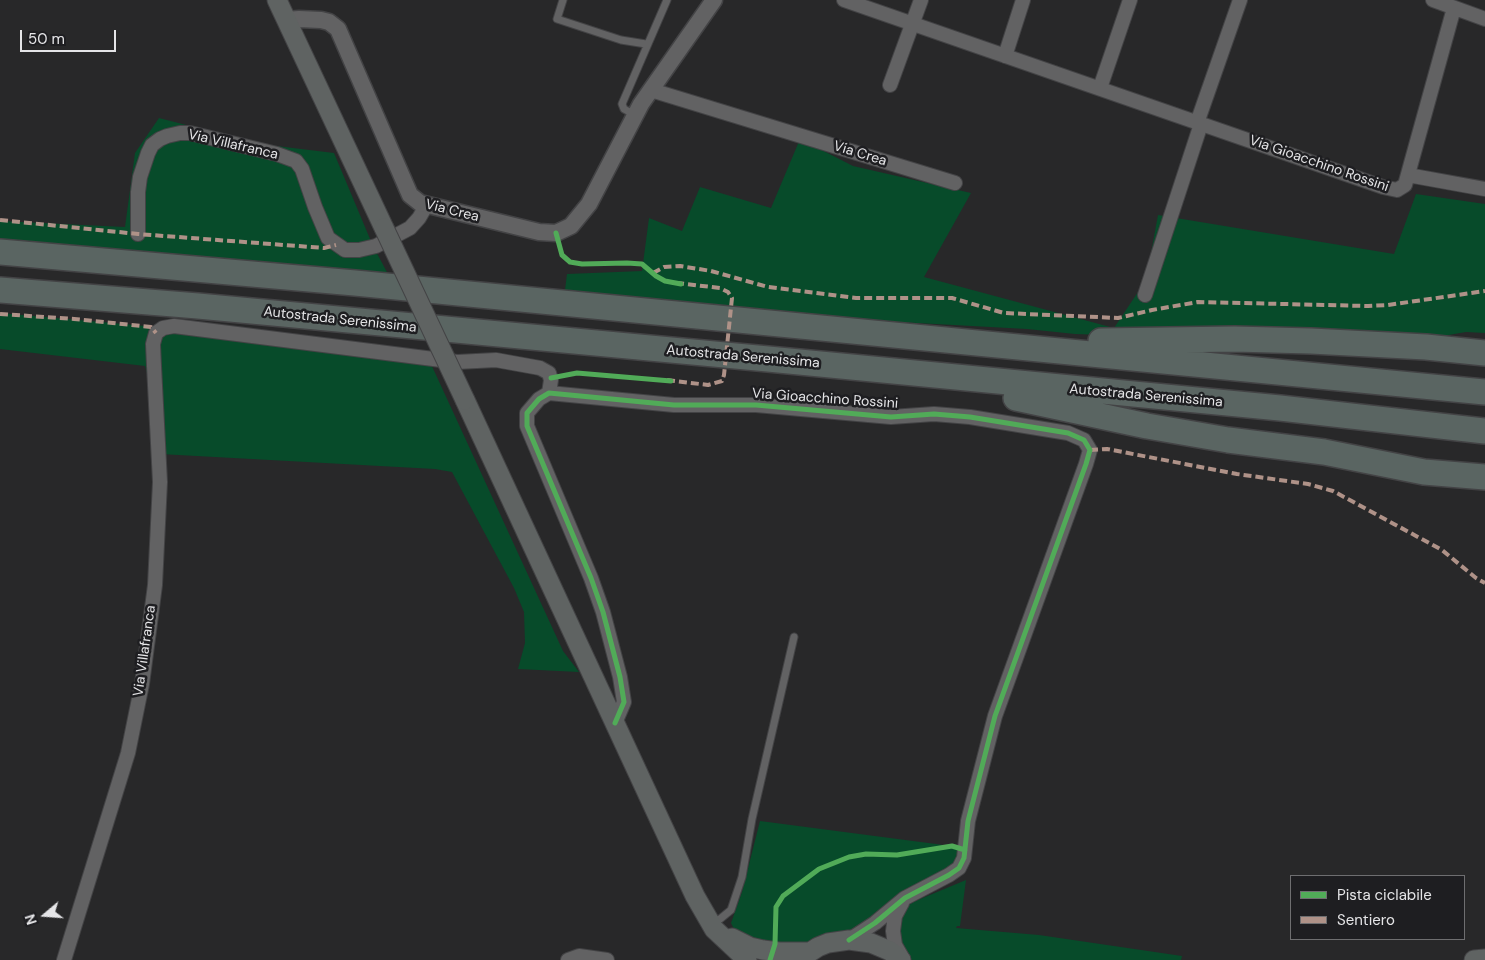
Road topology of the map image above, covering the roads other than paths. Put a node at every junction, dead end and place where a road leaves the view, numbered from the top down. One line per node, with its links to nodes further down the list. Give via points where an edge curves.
1 (277, 0): 13 (main road)
2 (563, 0): 15 (lane, via 557,19 621,40)
3 (667, 0): 15 (lane)
4 (714, 0): 19 (street, Via Crea)
5 (844, 0): 14 (street, Via Gioacchino Rossini)
6 (920, 0): 14 (street)
7 (1023, 0): 16 (street)
8 (1130, 0): 18 (street)
9 (1240, 0): 21 (street)
10 (1433, 0): 11 (street)
11 (1454, 8): 12 (street); 22 (street, Via Gioacchino Rossini)
12 (1485, 19)
13 (286, 20): 25 (street, Via Crea, via 321,20 338,29 410,195); 38 (main road, bridge)
14 (913, 24): 16 (street, Via Gioacchino Rossini); 17 (street)
15 (646, 44): 20 (lane, via 622,104)
16 (1005, 56): 18 (street, Via Gioacchino Rossini)
17 (890, 84)
18 (1100, 88): 21 (street, Via Gioacchino Rossini)
19 (651, 90): 20 (street, Via Crea); 23 (street, Via Crea)
20 (635, 116): 25 (street, Via Crea, via 589,204 572,226 563,230 539,232)
21 (1199, 123): 22 (street, Via Gioacchino Rossini, via 1383,187 1397,190 1405,185); 29 (street)
22 (1408, 176): 24 (street)
23 (955, 182)
24 (1485, 189)
25 (426, 206): 26 (street, Via Villafranca, via 410,228 376,246 345,250 328,238 296,161 219,140 180,134 160,139 148,153 138,192)
26 (138, 234)
27 (0, 252): 31 (highway)
28 (0, 290): 30 (highway, Autostrada Serenissima)
29 (1145, 295)
30 (364, 322): 35 (highway, Autostrada Serenissima); 36 (highway, via 470,342 1000,394 1147,426 1324,452 1424,472)
31 (964, 342): 32 (highway, via 1049,337 1086,341 1234,339 1426,347); 33 (highway)
32 (1485, 353)
33 (1485, 392)
34 (549, 393): 38 (street, via 527,413 527,426 603,612 624,702); 39 (street, Via Gioacchino Rossini, via 674,405 756,405 891,416 934,414 970,417 1068,433 1084,440 1090,450 1086,464 995,716 968,821 964,858 959,868 949,875); 44 (street, Via Villafranca, via 552,380 549,373 540,368 496,360 456,362 174,326 156,333 154,366 160,482 155,585 142,684 128,753)
35 (1485, 430)
36 (1485, 477)
37 (794, 637): 40 (lane, via 752,819 742,877 731,910)
38 (615, 723): 40 (main road, via 695,896)
39 (905, 898): 41 (street, Via Gioacchino Rossini); 48 (street, via 895,916 893,931)
40 (713, 926): 42 (main road, via 750,947); 47 (main road)
41 (850, 940): 42 (main road, via 828,943); 48 (main road, via 871,943)
42 (803, 956)
43 (1485, 959): 49 (main road)
44 (64, 960)
45 (568, 960): 46 (street, via 579,956)
46 (607, 960)
47 (747, 960)
48 (902, 960)
49 (1474, 960)

